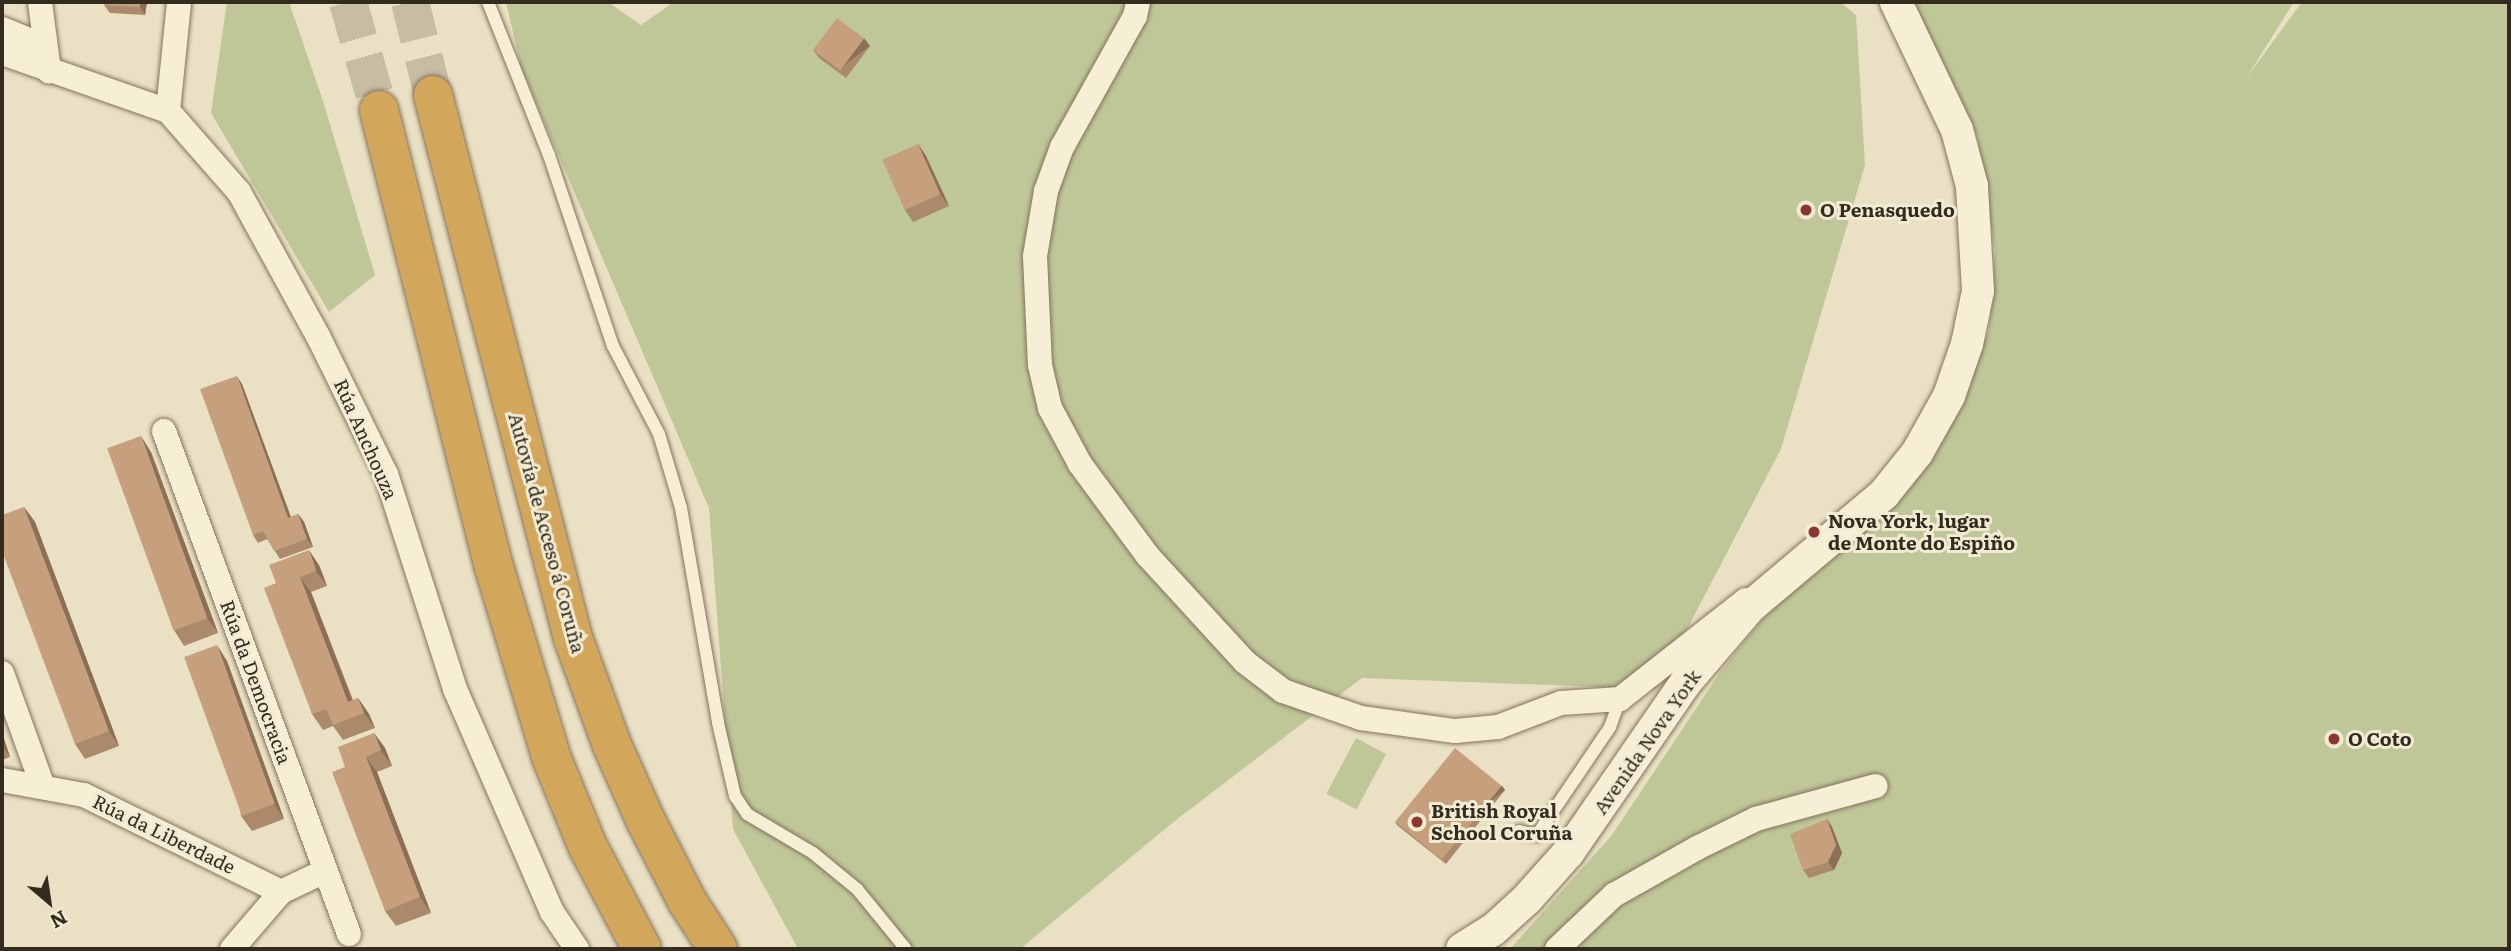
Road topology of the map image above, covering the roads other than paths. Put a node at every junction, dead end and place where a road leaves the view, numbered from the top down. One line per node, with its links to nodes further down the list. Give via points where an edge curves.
1 (40, 2): 8 (street)
2 (179, 2): 11 (street)
3 (488, 2): 27 (lane, via 550,155 613,346 660,434 681,508 735,796 747,814 813,853 857,889)
4 (1138, 2): 15 (street, via 1135,16 1062,148 1046,191 1035,257 1043,375 1050,408 1080,464 1147,555 1245,662 1283,691 1321,708 1455,731 1498,727 1561,703)
5 (1896, 2): 13 (street, Avenida Nova York, via 1957,130 1972,186 1978,291 1967,344 1949,396 1917,453 1884,494 1844,531)
6 (2, 29): 8 (street, via 29,40)
7 (2, 53): 8 (street)
8 (49, 71): 11 (street)
9 (433, 96): 26 (highway, Autovía de Acceso á Coruña, via 573,638 645,819 687,901)
10 (379, 110): 25 (highway, via 494,566 552,759 588,847)
11 (168, 111): 24 (street, Rúa Anchouza, via 239,192 386,474 454,689 552,912)
12 (164, 431): 20 (street, Rúa da Democracia)
13 (1799, 562): 15 (street, Avenida Nova York, via 1697,635); 28 (street, Avenida Nova York, via 1750,607 1686,682 1568,853 1510,914)
14 (2, 673): 18 (street)
15 (1620, 699): 19 (lane, via 1610,727 1537,835)
16 (2, 780): 18 (street, Rúa da Liberdade)
17 (1876, 786): 29 (street, via 1756,819 1697,848 1614,895)
18 (43, 787): 21 (street, Rúa da Liberdade, via 84,794)
19 (1519, 831)
20 (325, 871): 21 (street); 22 (street, Rúa da Democracia)
21 (281, 892): 23 (street)
22 (349, 934)
23 (232, 949)
24 (577, 949)
25 (642, 949)
26 (718, 949)
27 (906, 949)
28 (1462, 949)
29 (1557, 949)

